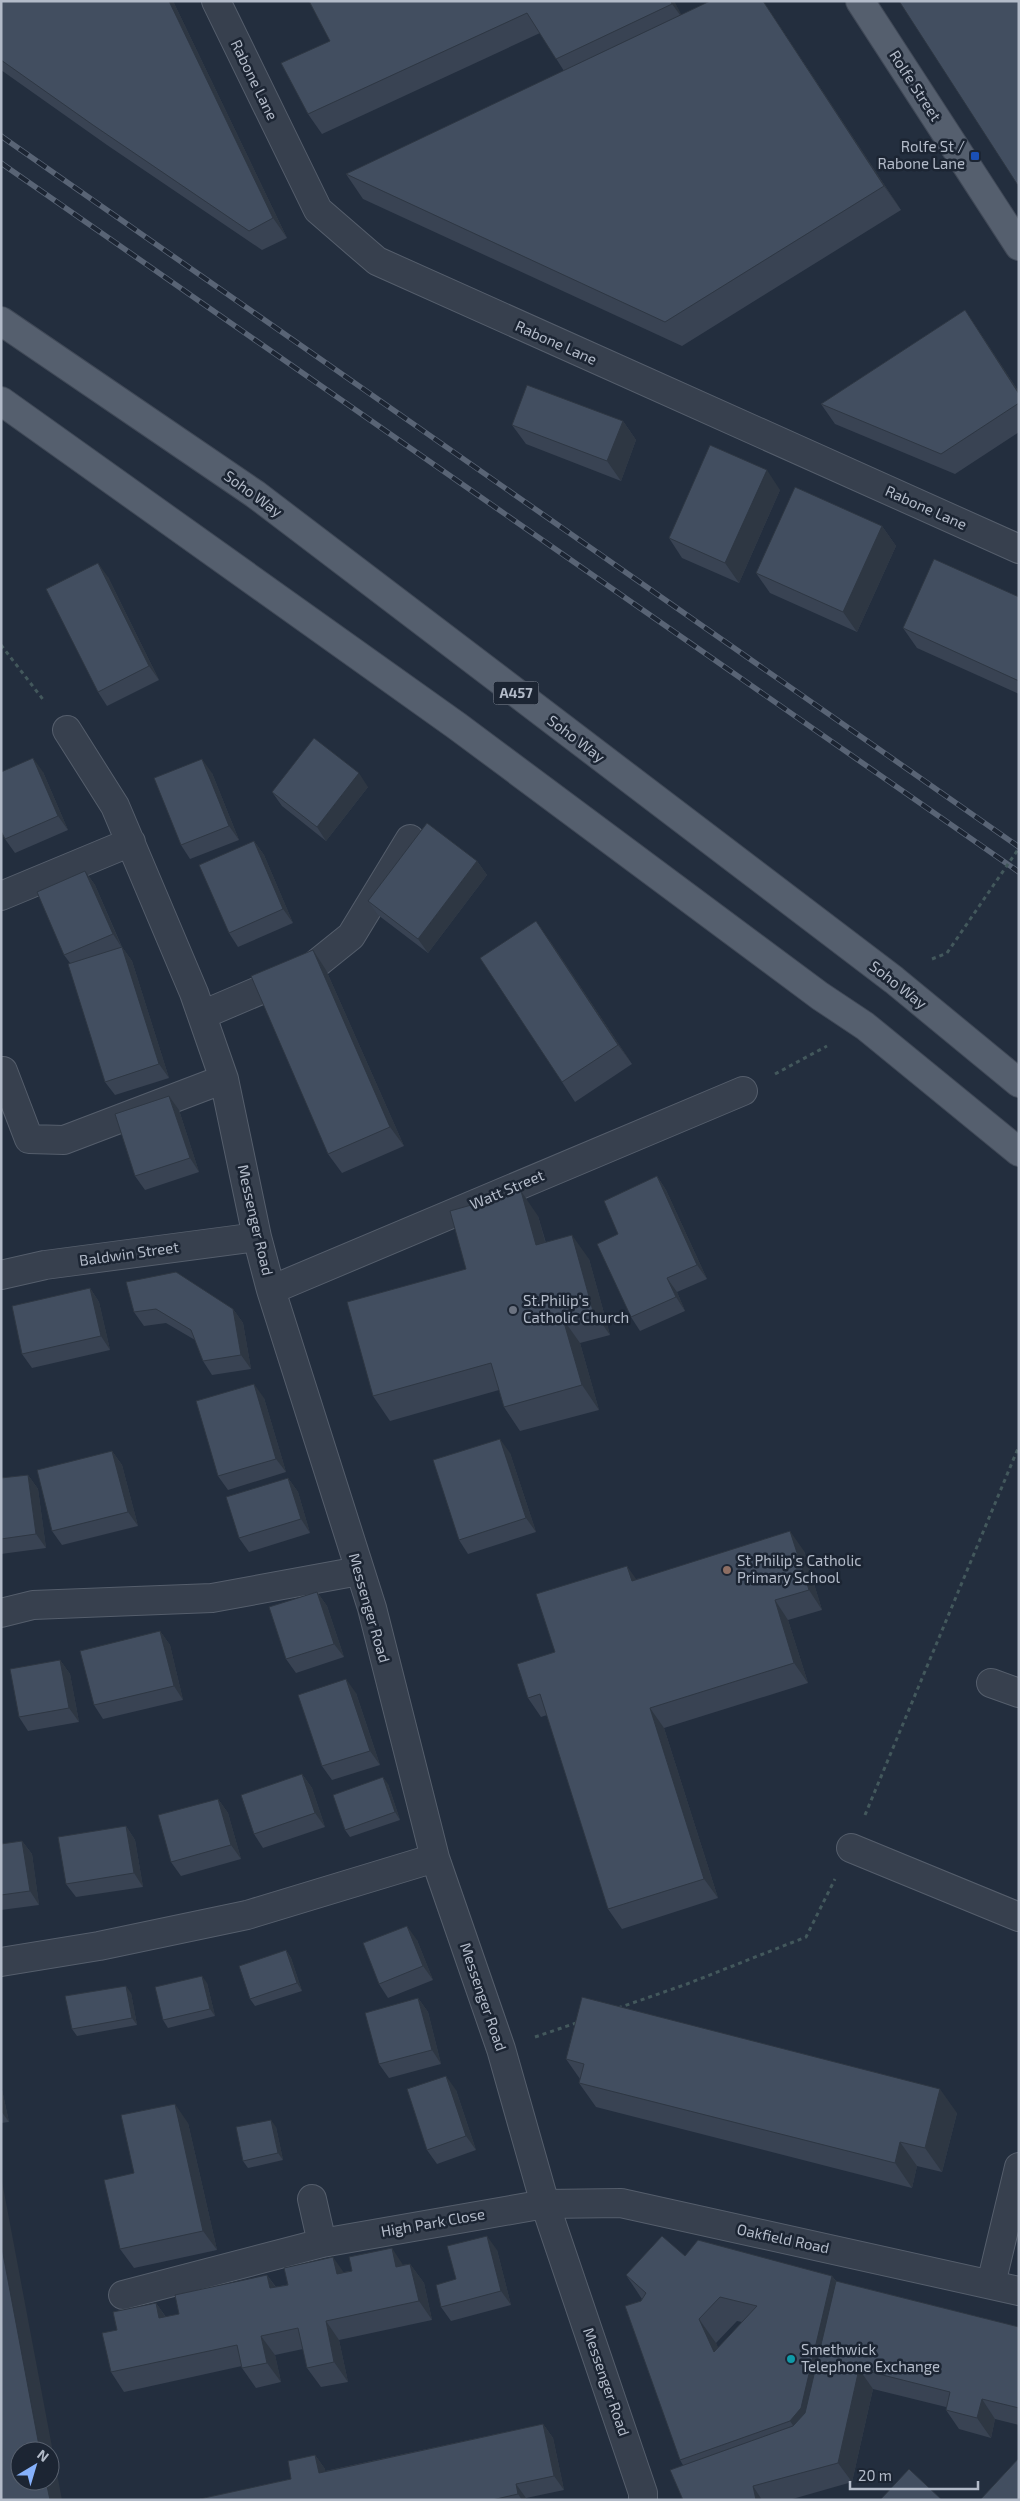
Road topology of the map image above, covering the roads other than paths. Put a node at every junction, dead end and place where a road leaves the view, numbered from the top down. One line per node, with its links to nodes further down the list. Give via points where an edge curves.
1 (216, 1): 6 (street, Rabone Lane, via 318,210 377,261)
2 (860, 1): 3 (main road, Rolfe Street)
3 (1019, 246)
4 (1, 321): 14 (main road, Soho Way / A457, via 255,494 894,980)
5 (1, 401): 16 (main road, via 465,732 865,1026)
6 (1019, 549)
7 (67, 730): 9 (street, Messenger Road, via 115,806)
8 (410, 839): 11 (street, via 351,936 310,969)
9 (131, 842): 10 (street); 11 (street, Messenger Road)
10 (1, 896)
11 (202, 1014): 13 (street, Messenger Road)
12 (3, 1070): 13 (street, via 29,1139 64,1140)
13 (224, 1079): 17 (street, Messenger Road)
14 (1019, 1083)
15 (743, 1091): 19 (street, Watt Street)
16 (1019, 1152)
17 (257, 1237): 18 (street, Baldwin Street, via 45,1265); 19 (street, Messenger Road)
18 (1, 1275)
19 (271, 1290): 20 (street, Messenger Road)
20 (359, 1571): 21 (street, via 212,1598 33,1605); 25 (street, Messenger Road, via 372,1608)
21 (1, 1613)
22 (991, 1683): 23 (street)
23 (1019, 1693)
24 (851, 1848): 26 (street)
25 (435, 1858): 27 (street, via 248,1915 99,1946); 30 (street, Messenger Road, via 501,2049)
26 (1019, 1917)
27 (1, 1962)
28 (1019, 2167): 32 (street)
29 (312, 2198): 31 (street)
30 (545, 2204): 31 (street, High Park Close); 32 (street, Oakfield Road, via 622,2203); 35 (street, Messenger Road)
31 (322, 2243): 34 (street, High Park Close)
32 (991, 2284): 33 (street, Oakfield Road)
33 (1019, 2291)
34 (123, 2295)
35 (643, 2500)

